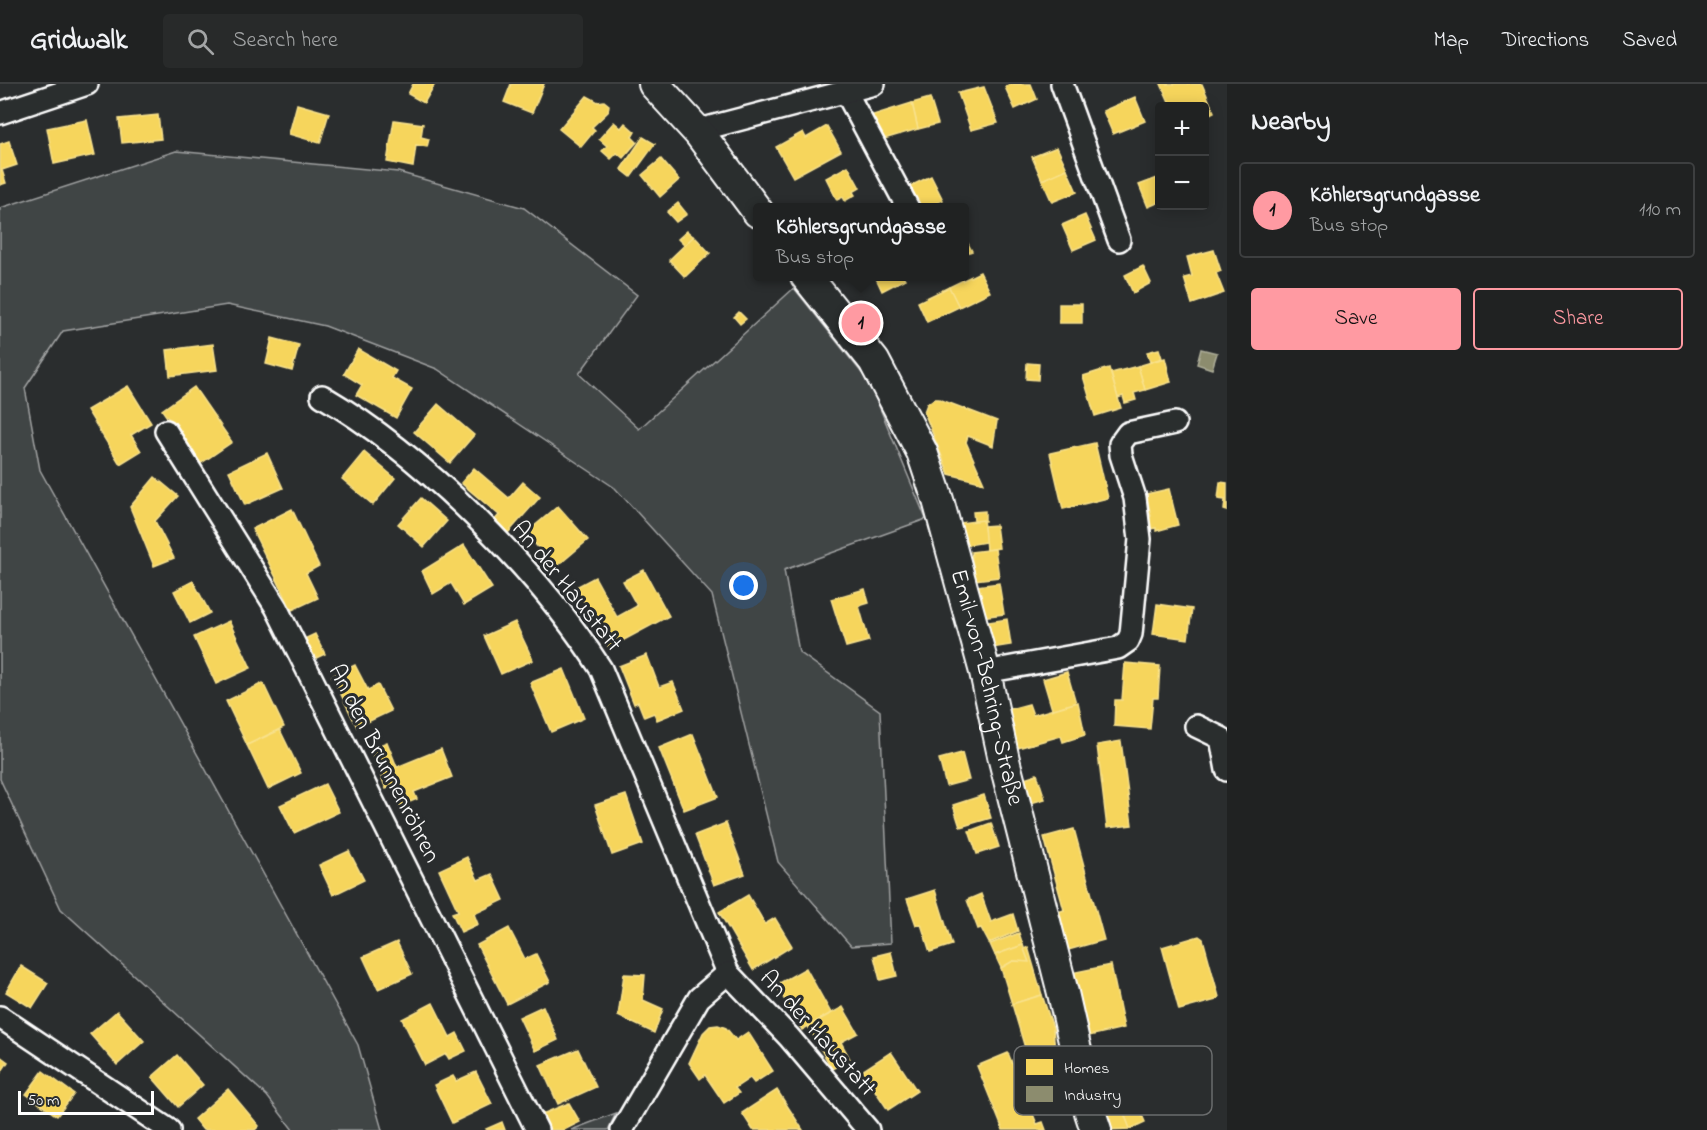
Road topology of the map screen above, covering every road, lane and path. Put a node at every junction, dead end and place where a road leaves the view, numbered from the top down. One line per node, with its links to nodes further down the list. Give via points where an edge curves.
1 (87, 84): 6 (street)
2 (654, 84): 7 (main road)
3 (874, 84): 5 (street)
4 (1062, 84): 10 (street)
5 (846, 92): 7 (street); 8 (street)
6 (0, 113)
7 (699, 133): 9 (main road)
8 (906, 203)
9 (753, 205)
10 (1119, 240)
11 (810, 281): 15 (main road, Emil-von-Behring-Straße, via 874,362 922,452)
12 (322, 396): 18 (street, An der Haustatt, via 362,419 490,533 590,652 601,669)
13 (1175, 423): 15 (street, via 1128,433 1120,444 1135,498 1140,539 1128,641 1118,648)
14 (166, 431): 23 (street, An den Brunnenröhren, via 276,607)
15 (985, 672): 20 (main road, Emil-von-Behring-Straße)
16 (1196, 726): 17 (street, via 1221,738)
17 (1227, 770)
18 (728, 973): 24 (street, An der Haustatt, via 699,998); 25 (street, An der Haustatt, via 789,1037)
19 (0, 1017): 22 (street)
20 (1075, 1046)
21 (1091, 1115): 26 (main road, Emil-von-Behring-Straße)
22 (169, 1130)
23 (537, 1130)
24 (622, 1130)
25 (867, 1130)
26 (1096, 1130)

